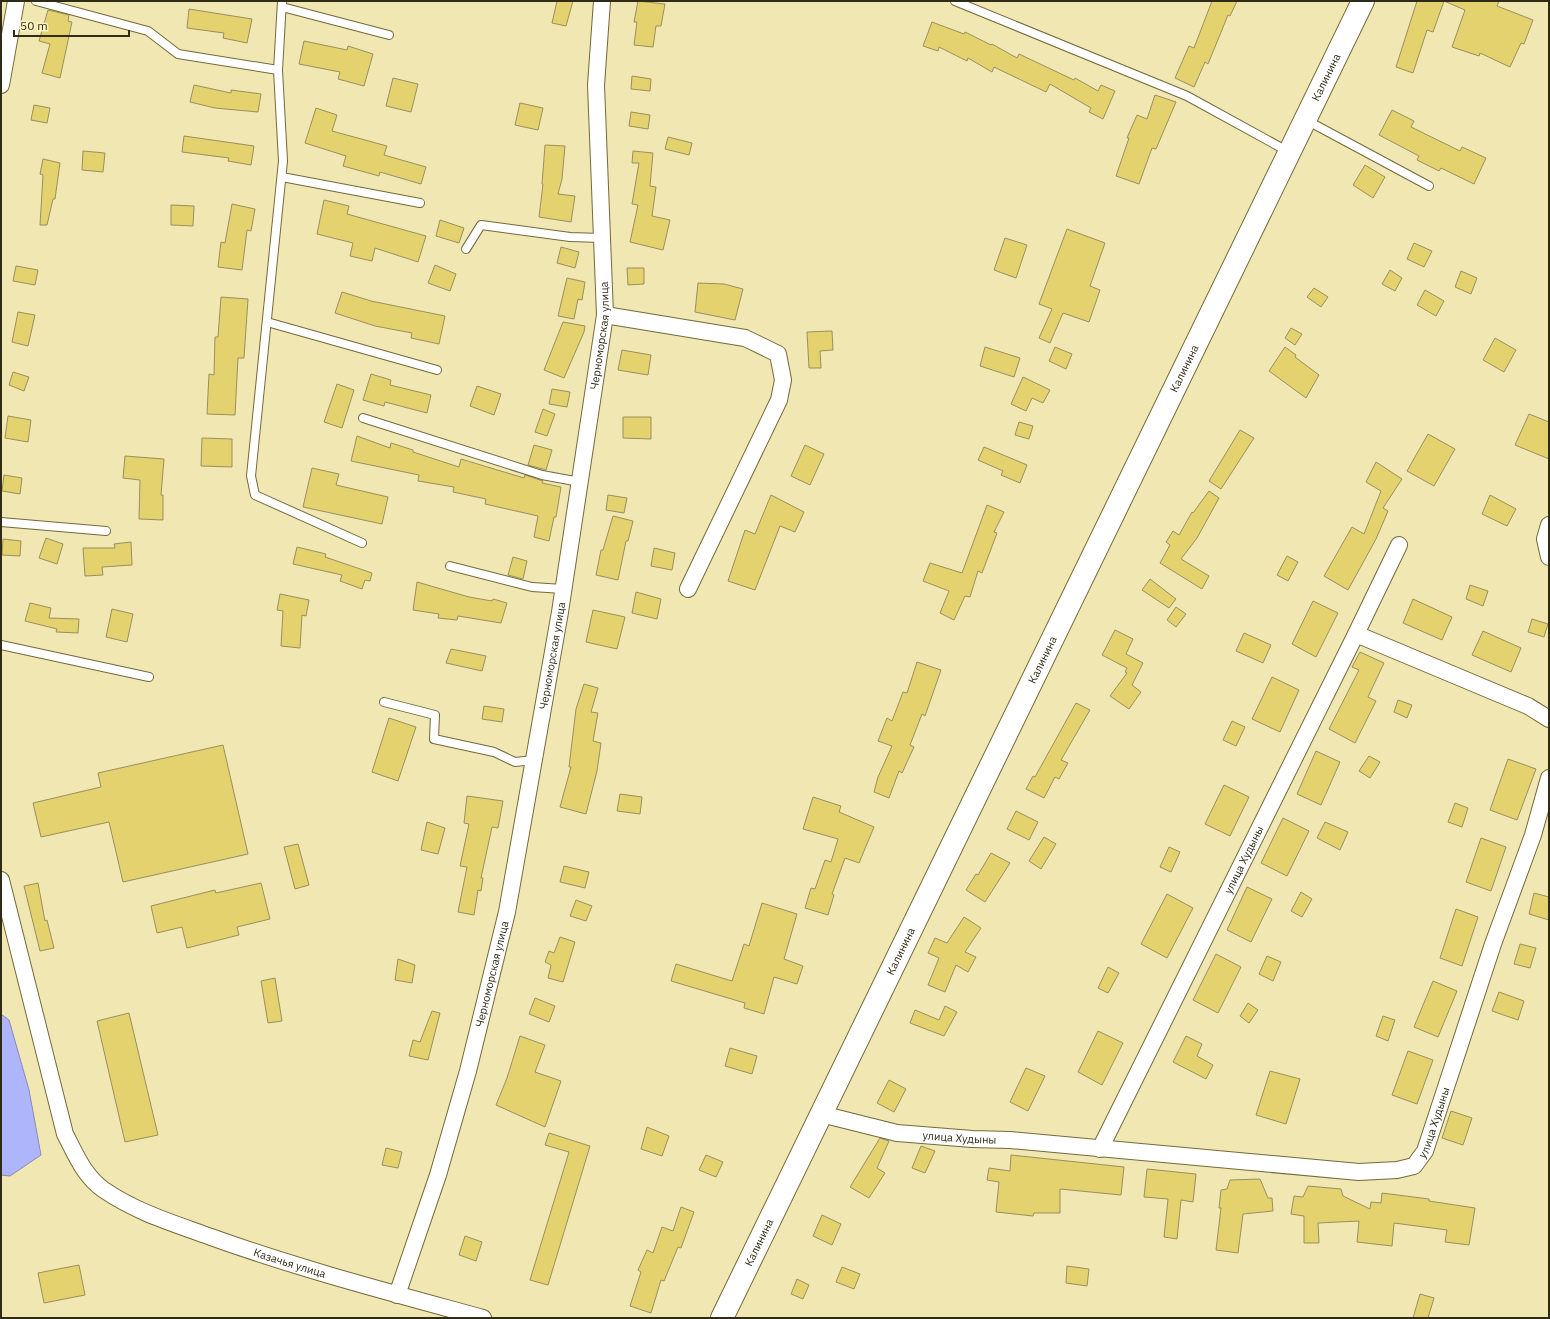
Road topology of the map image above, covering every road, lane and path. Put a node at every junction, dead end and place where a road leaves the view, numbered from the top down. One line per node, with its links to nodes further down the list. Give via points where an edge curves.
1 (16, 1): 9 (street)
2 (36, 1): 8 (lane, via 148,31 178,54)
3 (602, 1): 15 (street, Черноморская улица, via 596,85)
4 (955, 1): 11 (lane, via 1187,96)
5 (1363, 1): 10 (street, Калинина)
6 (282, 4): 7 (lane); 8 (lane)
7 (389, 34)
8 (278, 70): 12 (lane, via 284,161)
9 (1, 85)
10 (1305, 120): 11 (street, Калинина); 13 (lane)
11 (1290, 152): 39 (street, Калинина)
12 (282, 177): 14 (lane); 18 (lane)
13 (1429, 186)
14 (420, 203)
15 (602, 238): 16 (lane, via 570,237 481,225); 17 (street, Черноморская улица)
16 (466, 249)
17 (605, 315): 21 (street, Черноморская улица); 30 (street, via 745,338 778,354 783,380 779,400)
18 (267, 322): 19 (lane); 25 (lane, via 251,476 255,495)
19 (437, 370)
20 (363, 418): 21 (lane, via 542,475)
21 (580, 482): 29 (street, Черноморская улица)
22 (1, 522): 24 (lane)
23 (1549, 525): 27 (street, via 1546,539)
24 (106, 531)
25 (362, 543)
26 (1399, 545): 31 (street, улица Худыны)
27 (1549, 557)
28 (450, 566): 29 (lane, via 532,587)
29 (563, 589): 36 (street, Черноморская улица)
30 (688, 589)
31 (1356, 634): 35 (street, via 1528,706); 40 (street, улица Худыны)
32 (1, 645): 33 (lane)
33 (149, 677)
34 (384, 702): 36 (lane, via 435,715 434,739 494,752 515,762)
35 (1549, 719)
36 (534, 760): 41 (street, Черноморская улица, via 507,912 468,1071 438,1175)
37 (1549, 778): 40 (street, улица Худыны, via 1533,835 1493,944 1425,1151 1414,1166 1397,1170 1359,1172)
38 (1, 880): 41 (street, Казачья улица, via 65,1134 84,1170 103,1189 136,1210 250,1251)
39 (821, 1114): 40 (street, улица Худыны, via 897,1132); 43 (street, Калинина)
40 (1100, 1149)
41 (397, 1295): 42 (street, Казачья улица)
42 (483, 1318)
43 (722, 1318)

